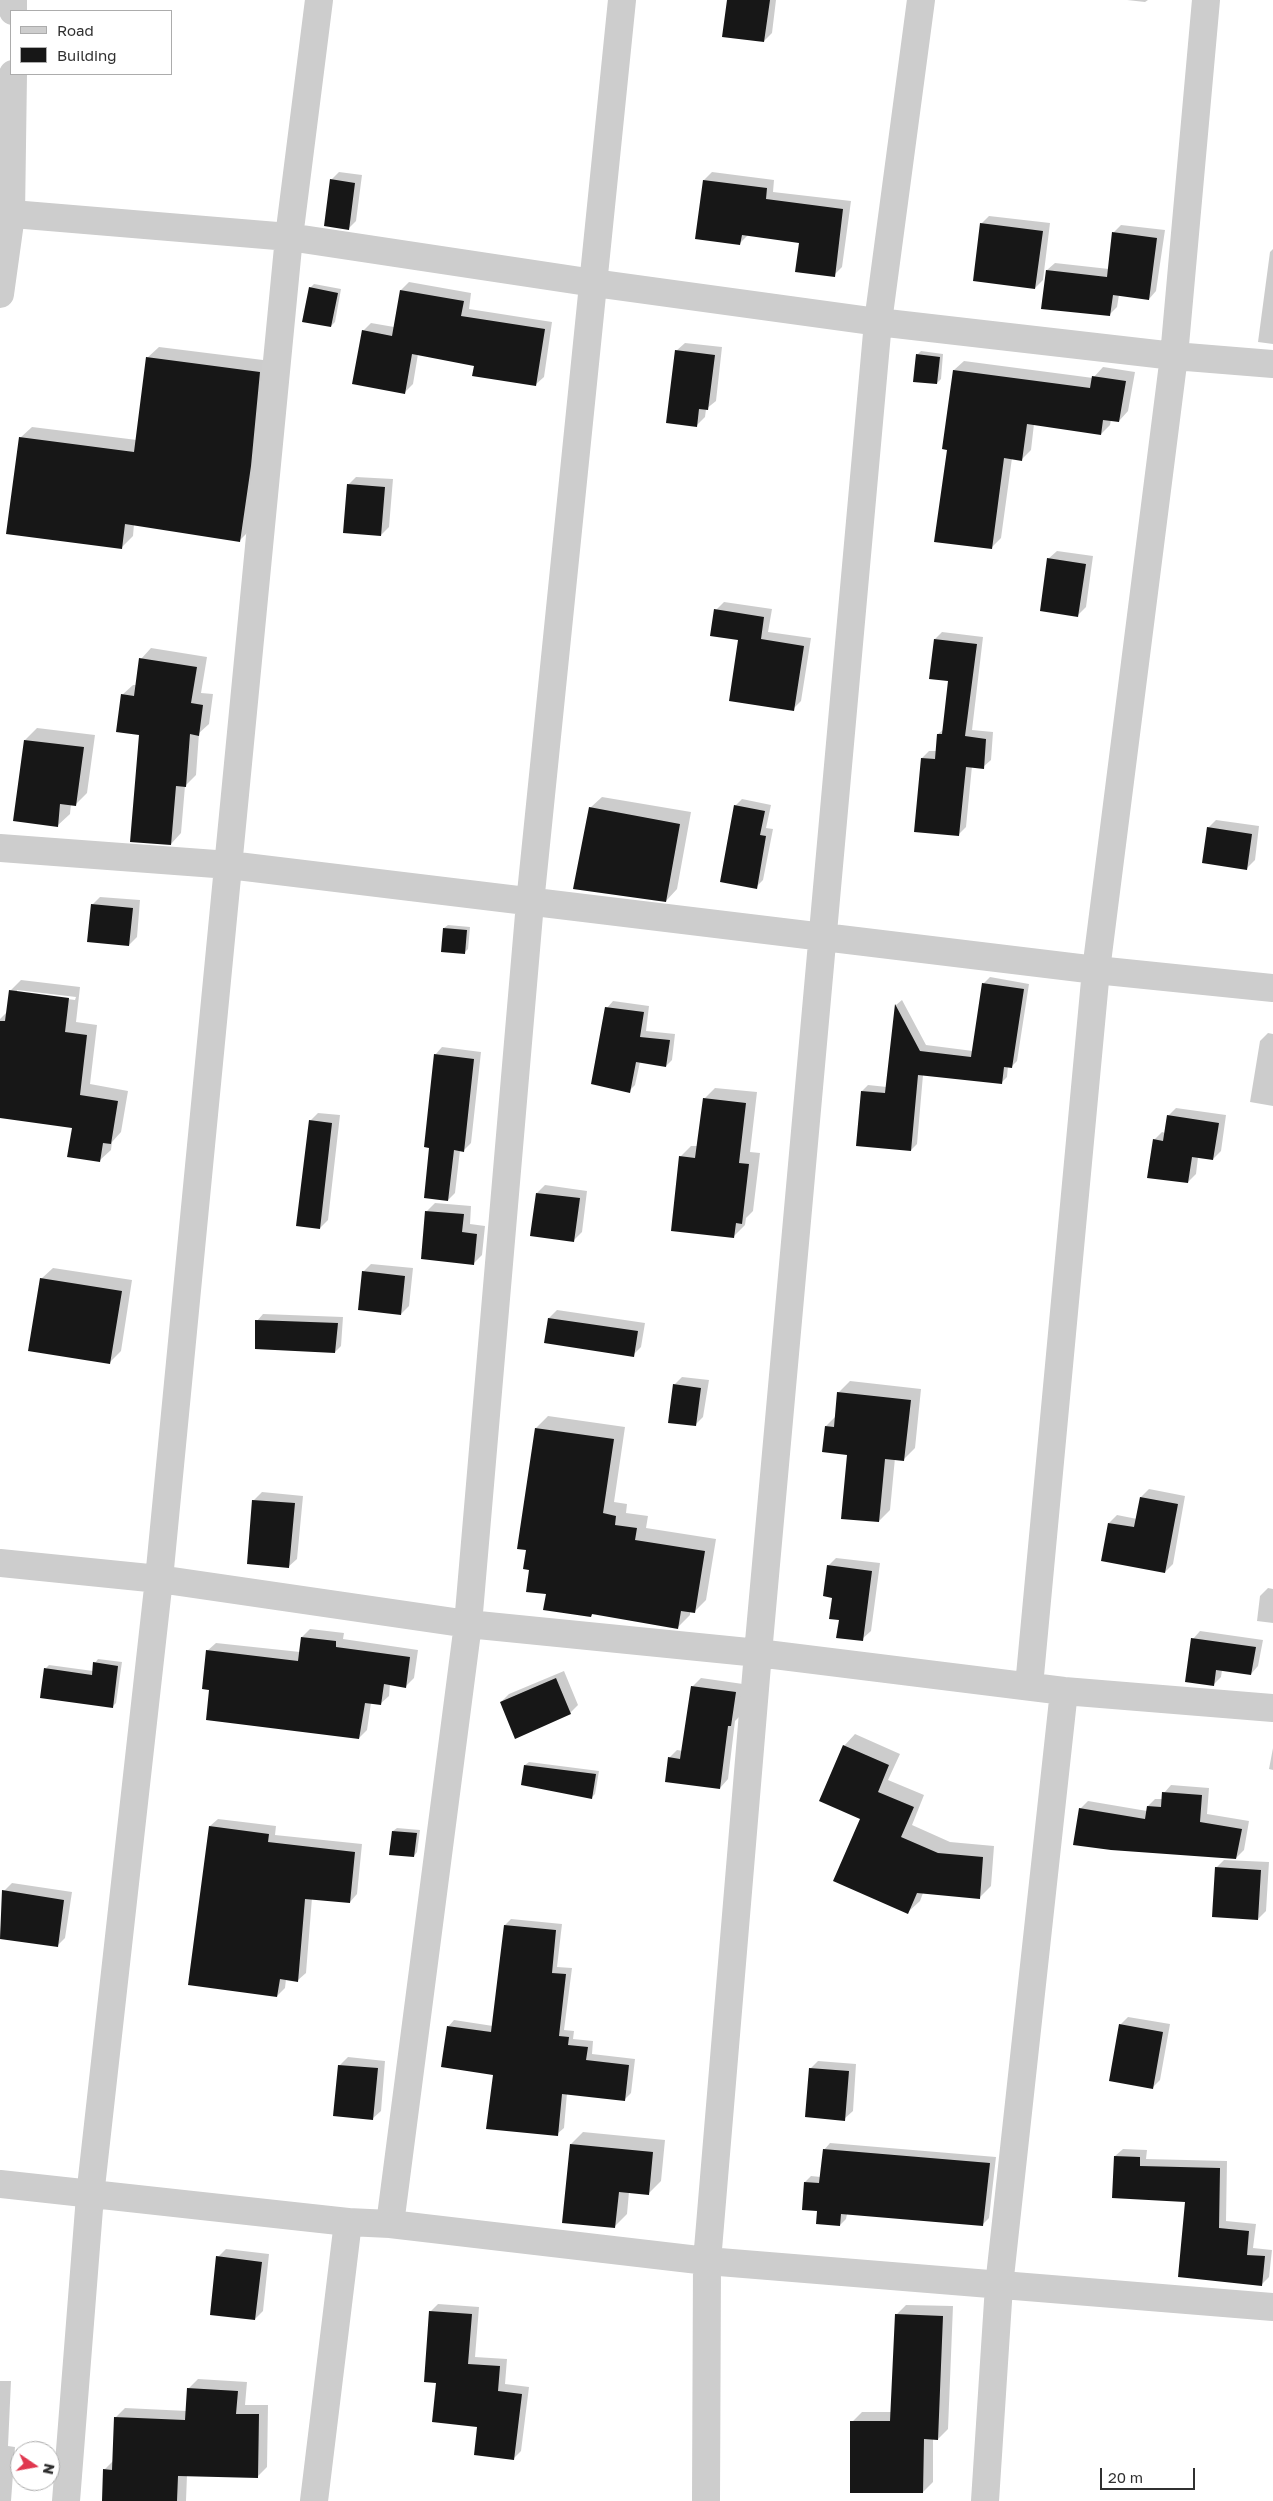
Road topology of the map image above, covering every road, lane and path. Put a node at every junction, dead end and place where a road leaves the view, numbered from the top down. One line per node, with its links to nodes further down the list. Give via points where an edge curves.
1 (319, 0): 7 (street)
2 (622, 0): 8 (street)
3 (921, 0): 10 (street)
4 (1206, 0): 11 (street)
5 (13, 75): 6 (street, via 14,130)
6 (5, 214): 7 (street); 9 (street)
7 (289, 237): 8 (street); 14 (street)
8 (594, 283): 10 (street); 15 (street)
9 (0, 294)
10 (878, 322): 11 (street); 16 (street)
11 (1174, 356): 12 (street); 17 (street)
12 (1273, 364)
13 (0, 848): 14 (street)
14 (229, 865): 15 (street); 20 (street)
15 (530, 903): 16 (street); 21 (street)
16 (821, 937): 17 (street); 22 (street)
17 (1096, 970): 18 (street); 23 (street)
18 (1273, 988)
19 (0, 1563): 20 (street)
20 (159, 1579): 21 (street); 27 (street)
21 (468, 1624): 22 (street); 29 (street)
22 (758, 1653): 23 (street); 30 (street)
23 (1029, 1686): 24 (street)
24 (1064, 1691): 25 (street); 31 (street)
25 (1273, 1708)
26 (0, 2184): 27 (street)
27 (90, 2196): 28 (street); 33 (street)
28 (348, 2222): 29 (street); 34 (street)
29 (390, 2224): 30 (street)
30 (707, 2261): 31 (street); 35 (street)
31 (999, 2286): 32 (street); 36 (street)
32 (1273, 2307)
33 (66, 2501)
34 (314, 2501)
35 (706, 2501)
36 (985, 2501)

